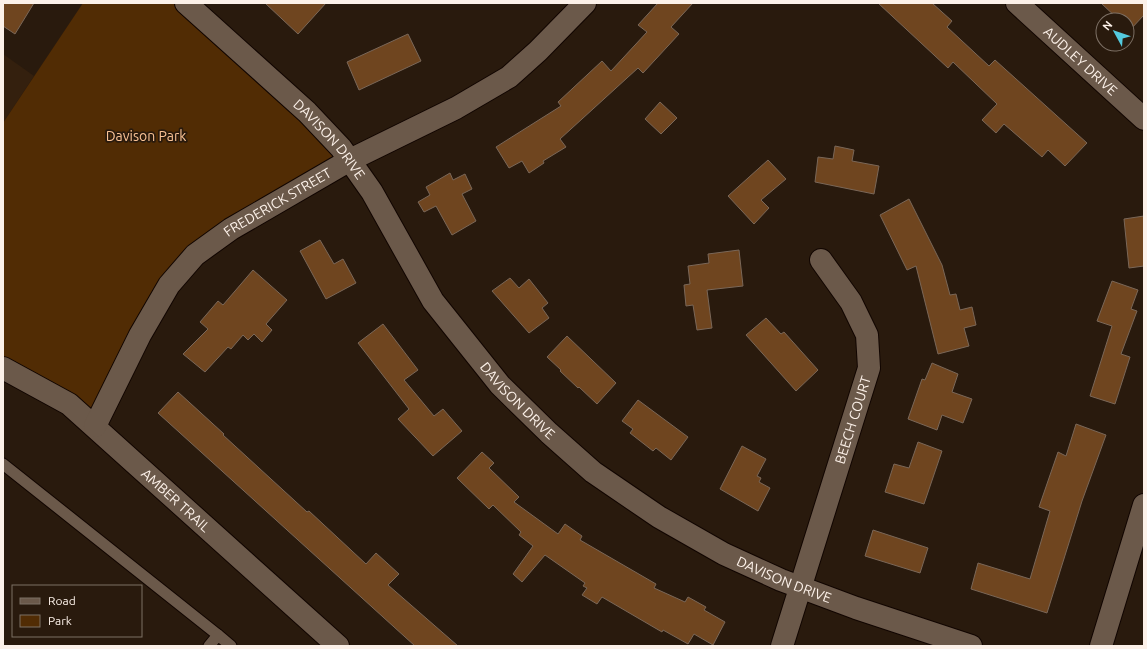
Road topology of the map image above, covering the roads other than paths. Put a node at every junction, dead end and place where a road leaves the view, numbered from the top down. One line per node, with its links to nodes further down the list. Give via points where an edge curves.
1 (186, 3): 5 (street, DAVISON DRIVE, via 307,112)
2 (584, 3): 5 (street, FREDERICK STREET, via 538,52 509,76 456,108)
3 (1017, 3): 4 (street, AUDLEY DRIVE)
4 (1144, 119)
5 (350, 160): 8 (street, FREDERICK STREET, via 231,228 195,255 169,285 140,335); 11 (street, DAVISON DRIVE, via 372,192 433,301 500,385 549,433 593,472 659,517 724,554)
6 (821, 260): 11 (street, BEECH COURT, via 851,302 867,335 870,368)
7 (3, 368): 8 (street, AMBER TRAIL, via 69,404)
8 (95, 426): 13 (street, AMBER TRAIL)
9 (3, 464): 12 (lane)
10 (1144, 505): 18 (street)
11 (801, 588): 16 (street, BEECH COURT); 17 (street, DAVISON DRIVE)
12 (218, 635): 14 (lane); 15 (lane)
13 (325, 642)
14 (209, 646)
15 (232, 646)
16 (782, 646)
17 (971, 646)
18 (1101, 646)

